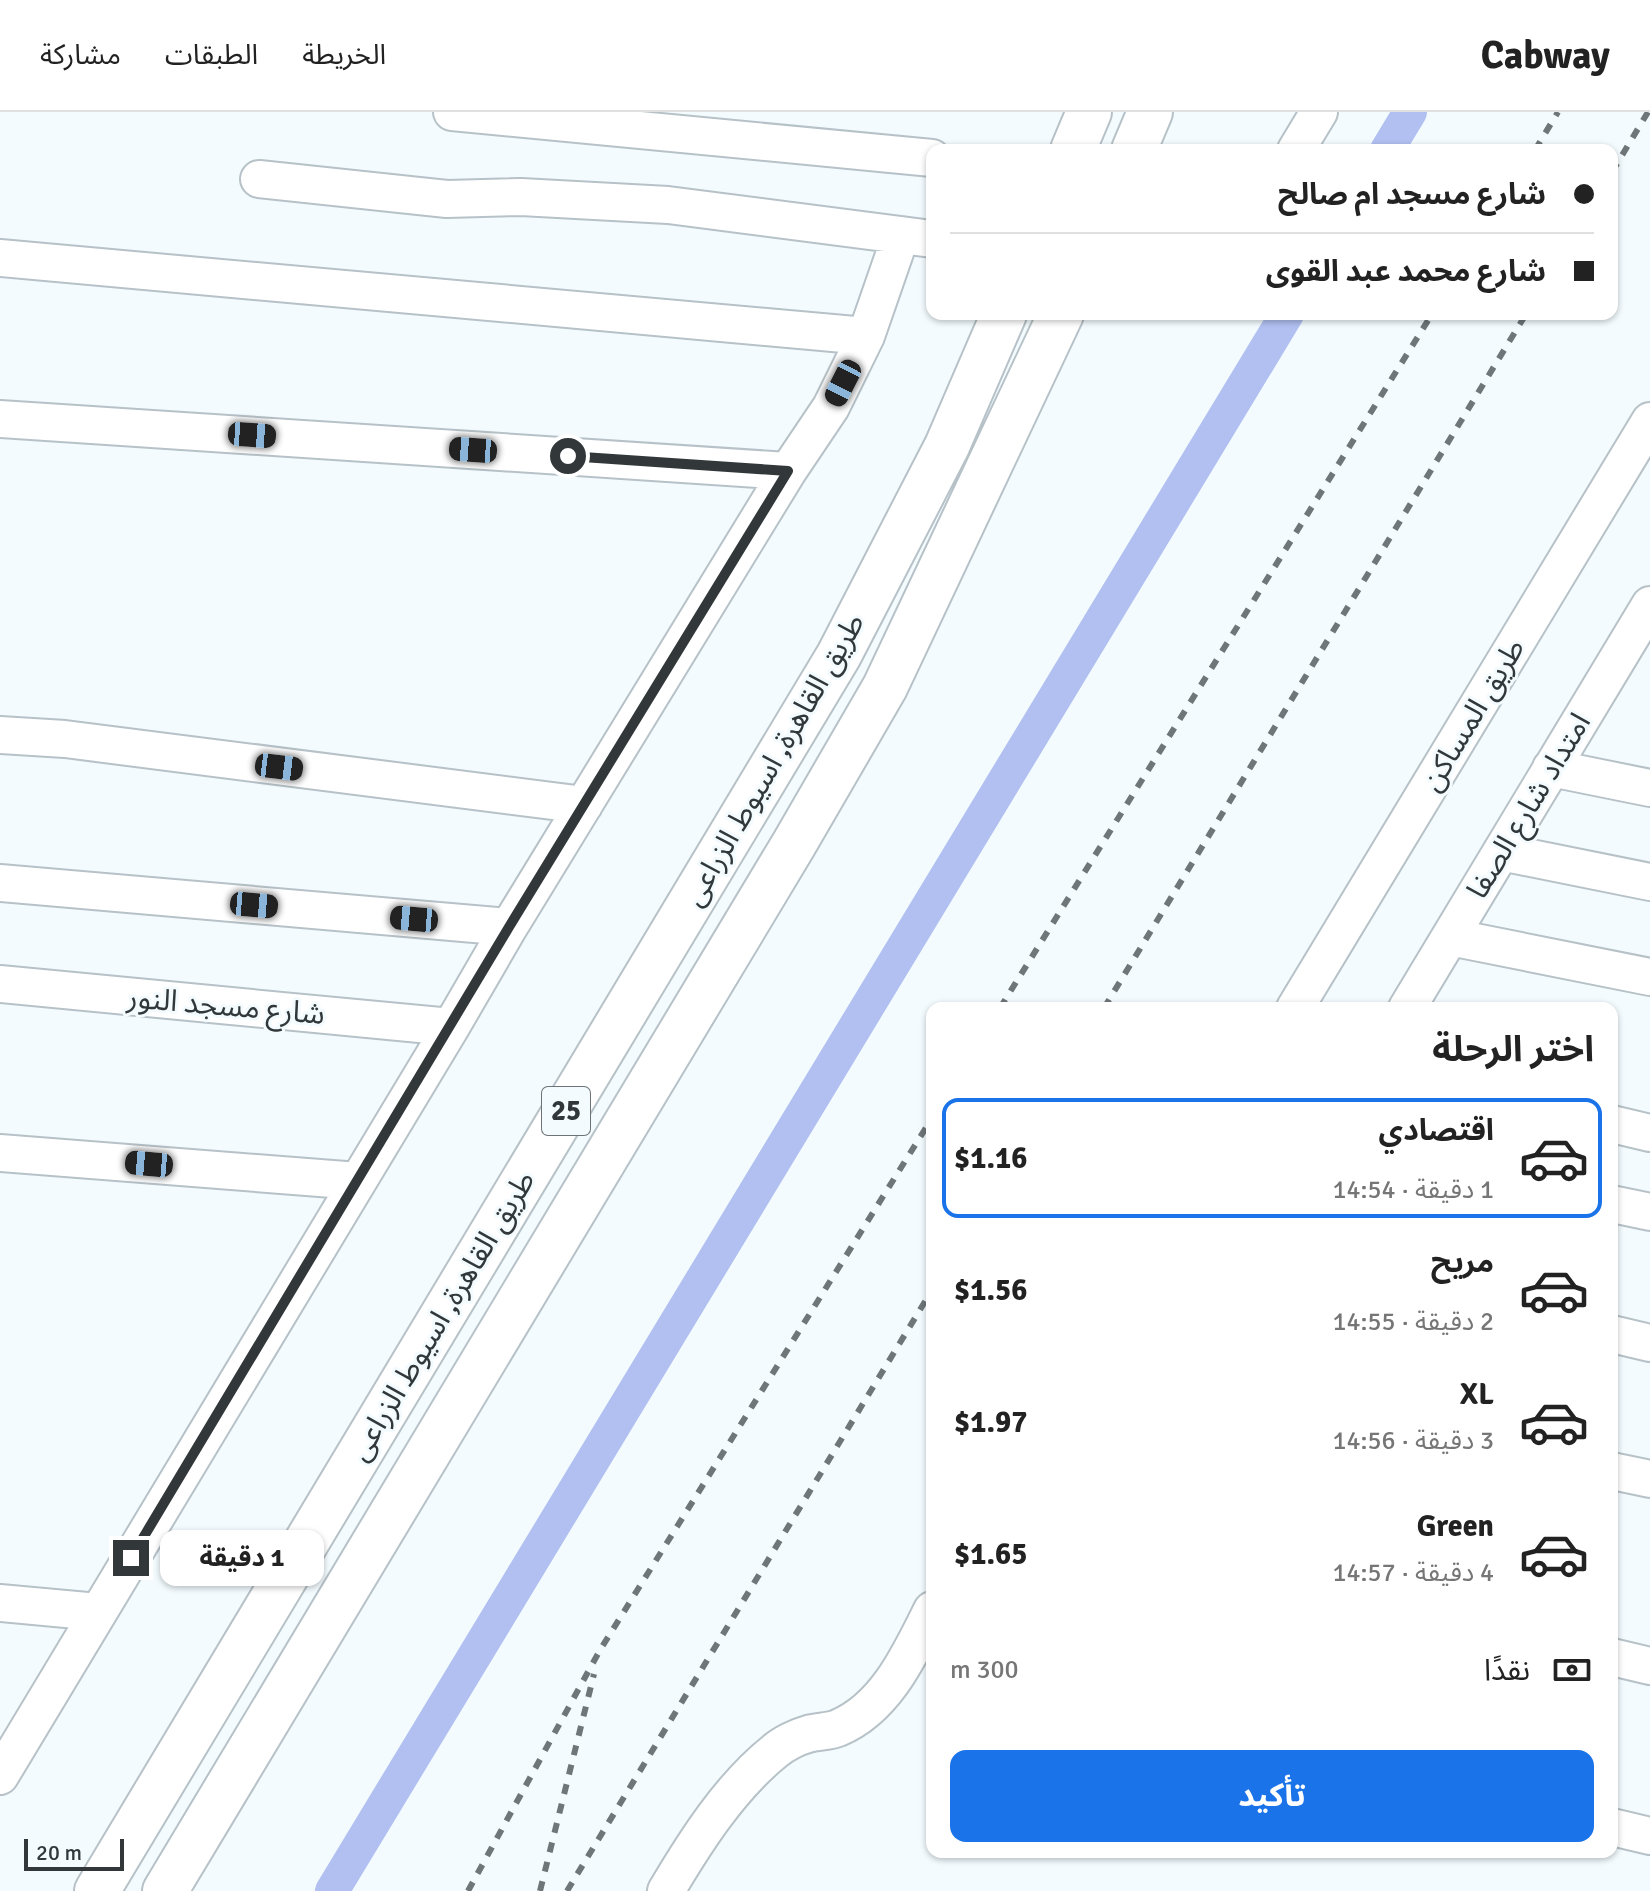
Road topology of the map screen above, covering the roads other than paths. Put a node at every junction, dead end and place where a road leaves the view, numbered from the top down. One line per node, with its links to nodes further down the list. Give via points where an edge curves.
1 (452, 112): 8 (street)
2 (1089, 112): 5 (highway)
3 (1150, 112): 6 (highway)
4 (1319, 112): 7 (street)
5 (1076, 144)
6 (1137, 144)
7 (1300, 144)
8 (926, 157)
9 (259, 179): 10 (street, via 447,199 521,197 668,205)
10 (917, 237): 14 (street)
11 (0, 258): 14 (street)
12 (1001, 320): 19 (highway, طريق القاهرة, اسيوط الزراعى / 25, via 947,446)
13 (1058, 320): 20 (highway, طريق القاهرة, اسيوط الزراعى / 25)
14 (866, 336): 17 (street, via 831,407)
15 (0, 419): 17 (street)
16 (1650, 421): 32 (street, طريق المساكن)
17 (788, 471): 24 (street)
18 (1650, 605): 22 (street, امتداد شارع الصفا)
19 (839, 655): 20 (highway); 54 (highway, طريق القاهرة, اسيوط الزراعى / 25)
20 (885, 687): 55 (highway, طريق القاهرة, اسيوط الزراعى / 25)
21 (0, 735): 24 (street)
22 (1551, 768): 23 (street); 25 (street, امتداد شارع الصفا)
23 (1650, 788)
24 (584, 805): 28 (street)
25 (1501, 852): 26 (street); 29 (street, امتداد شارع الصفا)
26 (1650, 882)
27 (0, 883): 28 (street)
28 (509, 927): 34 (street)
29 (1450, 937): 30 (street); 33 (street, امتداد شارع الصفا)
30 (1650, 977)
31 (0, 984): 34 (street, شارع مسجد النور)
32 (1299, 1002)
33 (1411, 1002)
34 (451, 1027): 38 (street)
35 (1618, 1125): 36 (street)
36 (1650, 1133)
37 (0, 1153): 38 (street)
38 (358, 1181): 46 (street)
39 (1618, 1205): 40 (street)
40 (1650, 1212)
41 (1618, 1335): 42 (street)
42 (1650, 1343)
43 (1618, 1472): 44 (street)
44 (1650, 1479)
45 (0, 1603): 46 (street)
46 (98, 1612): 51 (street)
47 (926, 1634): 49 (street)
48 (1618, 1658): 50 (street)
49 (918, 1666): 56 (street, via 837,1729 806,1734 778,1748 694,1844)
50 (1650, 1666)
51 (0, 1776)
52 (1618, 1828): 53 (street)
53 (1650, 1836)
54 (97, 1891)
55 (165, 1891)
56 (666, 1891)

